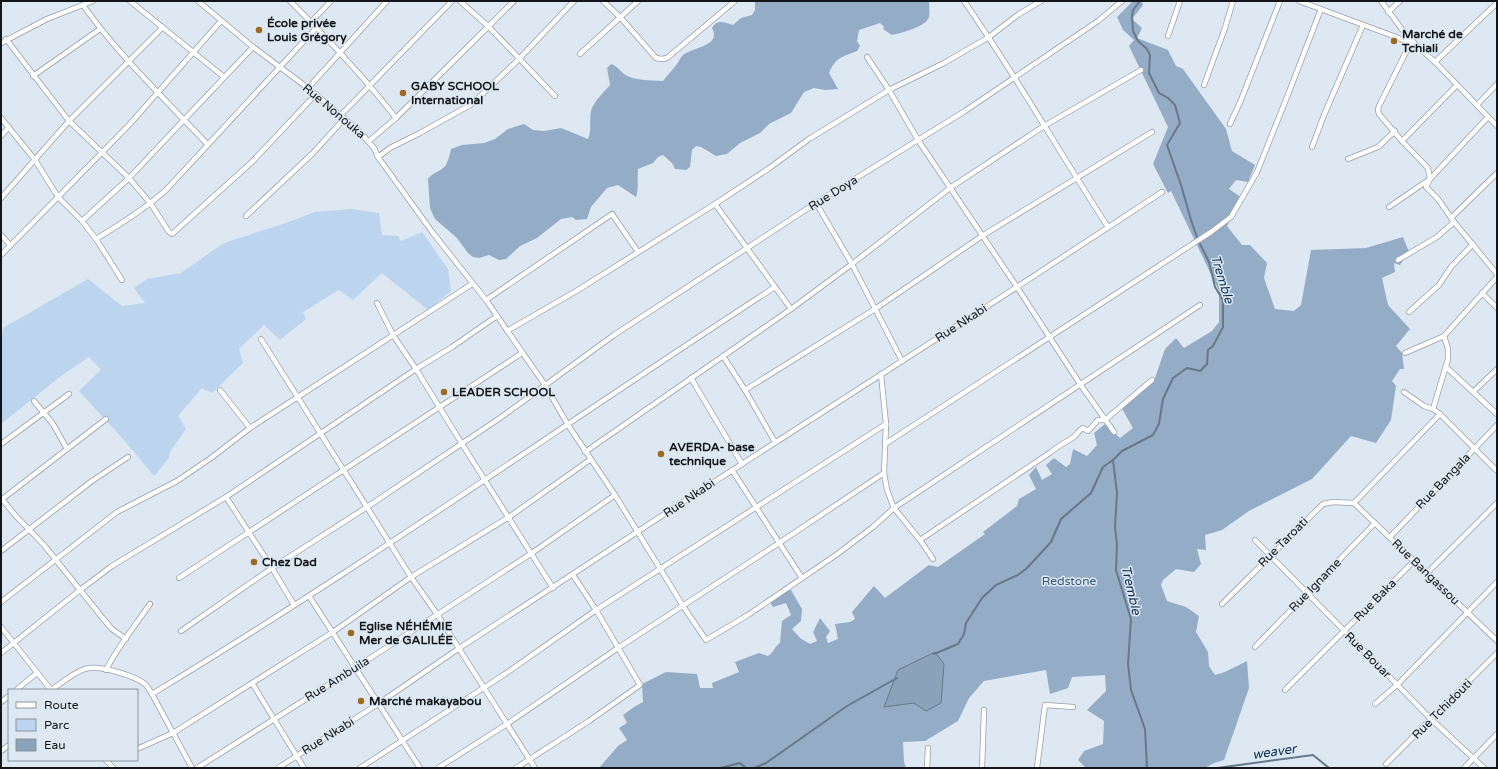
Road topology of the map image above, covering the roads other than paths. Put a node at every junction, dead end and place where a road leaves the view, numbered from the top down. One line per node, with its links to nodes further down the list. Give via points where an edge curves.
1 (93, 1): 24 (street)
2 (130, 1): 32 (street)
3 (290, 1): 29 (street)
4 (331, 1): 29 (street)
5 (387, 1): 42 (street)
6 (452, 1): 56 (street)
7 (460, 1): 31 (street)
8 (514, 1): 31 (street)
9 (574, 1): 45 (street)
10 (603, 1): 27 (street)
11 (638, 1): 27 (street)
12 (735, 1): 27 (street, via 667,58 662,59 656,58)
13 (964, 1): 36 (street)
14 (1041, 1): 36 (street)
15 (1122, 1): 52 (street, Rue Doya, via 1098,21)
16 (1180, 1): 35 (street)
17 (1233, 1): 54 (street)
18 (1280, 1): 70 (street)
19 (1299, 1): 25 (street)
20 (1381, 1): 26 (street)
21 (1400, 1): 26 (street)
22 (200, 2): 28 (street, Rue Nonouka)
23 (1497, 3): 47 (street)
24 (83, 5): 34 (street); 37 (street)
25 (1321, 9): 30 (street); 130 (street, via 1257,172 1231,217)
26 (1388, 12): 39 (street)
27 (620, 17): 43 (street)
28 (221, 21): 40 (street, Rue Nonouka); 41 (street)
29 (311, 22): 33 (street)
30 (1363, 25): 39 (street); 81 (street)
31 (489, 27): 45 (street); 66 (street)
32 (163, 28): 41 (street); 46 (street)
33 (316, 28): 42 (street); 48 (street)
34 (100, 29): 46 (street); 50 (street)
35 (1168, 36)
36 (989, 37): 52 (street); 58 (street, via 944,63)
37 (6, 39): 38 (street); 50 (street)
38 (1, 43)
39 (1413, 43): 47 (street); 74 (street, via 1378,110)
40 (253, 47): 48 (street, Rue Nonouka); 51 (street)
41 (194, 52): 51 (street); 59 (street)
42 (339, 52): 56 (street); 57 (street)
43 (580, 54)
44 (867, 57): 58 (street)
45 (519, 59): 61 (street); 83 (street, via 472,104)
46 (128, 61): 59 (street); 69 (street)
47 (1435, 62): 55 (street)
48 (279, 67): 57 (street, Rue Nonouka); 80 (street)
49 (1141, 70): 71 (street)
50 (33, 76): 69 (street)
51 (224, 77): 68 (street)
52 (1014, 78): 71 (street); 77 (street, Rue Doya)
53 (1497, 84): 62 (street)
54 (1204, 85)
55 (1457, 85): 62 (street); 79 (street)
56 (370, 86): 63 (street); 66 (street)
57 (308, 88): 60 (street, Rue Nonouka)
58 (888, 90): 77 (street); 96 (street, via 809,139)
59 (157, 93): 68 (street); 82 (street)
60 (315, 95): 63 (street, Rue Nonouka); 95 (street, via 252,162 174,233 169,232)
61 (555, 96)
62 (1477, 105): 64 (street)
63 (340, 116): 67 (street, Rue Nonouka)
64 (1488, 117): 72 (street); 89 (street)
65 (1, 118): 73 (street)
66 (396, 118): 78 (street)
67 (344, 119): 78 (street, Rue Nonouka); 98 (street, via 314,153)
68 (185, 120): 80 (street); 87 (street)
69 (69, 121): 82 (street); 85 (street)
70 (1230, 124)
71 (1044, 126): 88 (street); 90 (street)
72 (1497, 126)
73 (9, 127): 76 (street); 85 (street)
74 (1395, 131): 79 (street); 84 (street, via 1378,147)
75 (1152, 132): 88 (street)
76 (1, 136)
77 (918, 140): 90 (street); 94 (street, Rue Doya)
78 (369, 141): 83 (street, Rue Nonouka)
79 (1402, 141): 89 (street, via 1428,168)
80 (208, 144): 95 (street)
81 (1312, 147)
82 (102, 153): 87 (street); 92 (street)
83 (378, 157): 115 (street, Rue Nonouka)
84 (1348, 159)
85 (35, 160): 92 (street); 93 (street)
86 (1497, 173): 99 (street)
87 (129, 178): 95 (street); 100 (street)
88 (1075, 178): 101 (street); 103 (street)
89 (1430, 179): 97 (street); 99 (street, via 1426,187)
90 (950, 188): 103 (street); 111 (street)
91 (1162, 192): 101 (street, Rue Nkabi)
92 (58, 197): 100 (street); 106 (street)
93 (1, 198)
94 (816, 203): 107 (street, Rue Doya); 111 (street)
95 (150, 204): 104 (street)
96 (715, 204): 107 (street); 108 (street)
97 (1389, 207)
98 (246, 216)
99 (1452, 220): 105 (street); 110 (street, via 1437,237)
100 (82, 221): 104 (street)
101 (1108, 227): 117 (street, Rue Nkabi)
102 (1, 235): 106 (street)
103 (982, 236): 117 (street); 124 (street)
104 (96, 239): 114 (street)
105 (1472, 244): 112 (street); 125 (street, via 1450,267 1439,285)
106 (10, 245): 109 (street)
107 (746, 248): 116 (street); 143 (street, Rue Doya, via 614,335)
108 (638, 252): 119 (street, via 612,214); 127 (street)
109 (1, 255)
110 (1398, 260)
111 (852, 264): 123 (street); 124 (street)
112 (1497, 274)
113 (1497, 277): 118 (street)
114 (122, 280)
115 (472, 284): 119 (street, Rue Nonouka); 128 (street)
116 (775, 287): 123 (street); 159 (street)
117 (1017, 287): 130 (street); 135 (street, Rue Nkabi)
118 (1482, 293): 122 (street); 129 (street)
119 (486, 300): 126 (street, Rue Nonouka)
120 (377, 303): 128 (street)
121 (1200, 305): 142 (street)
122 (1497, 308)
123 (791, 309): 134 (street)
124 (875, 309): 135 (street); 145 (street)
125 (1409, 312)
126 (497, 316): 127 (street, Rue Nonouka); 137 (street)
127 (507, 331): 132 (street, Rue Nonouka)
128 (393, 335): 137 (street); 149 (street)
129 (1444, 336): 133 (street); 136 (street, via 1449,353)
130 (1050, 337): 142 (street); 167 (street)
131 (261, 339): 149 (street)
132 (522, 353): 143 (street, Rue Nonouka); 151 (street)
133 (1405, 353)
134 (723, 356): 140 (street); 145 (street)
135 (902, 361): 139 (street, Rue Nkabi)
136 (1446, 367): 147 (street); 152 (street)
137 (416, 369): 151 (street); 163 (street)
138 (1497, 369): 147 (street)
139 (881, 374): 158 (street); 164 (street, Rue Nkabi)
140 (691, 378): 170 (street); 173 (street)
141 (1152, 380): 157 (street)
142 (1080, 384): 157 (street); 186 (street)
143 (545, 385): 159 (street, Rue Nonouka); 166 (street, Rue Doya)
144 (220, 390): 161 (street)
145 (745, 390): 164 (street)
146 (1404, 392): 152 (street)
147 (1473, 392): 155 (street)
148 (69, 394): 153 (street)
149 (298, 398): 161 (street); 163 (street)
150 (34, 401): 153 (street)
151 (440, 408): 166 (street); 174 (street)
152 (1433, 409): 154 (street)
153 (44, 412): 165 (street); 169 (street)
154 (1440, 414): 168 (street); 182 (street)
155 (1497, 414)
156 (106, 419): 169 (street)
157 (1105, 420): 162 (street); 193 (street, via 1098,420 1088,431 1084,428 1080,430 1075,436)
158 (886, 424): 167 (street); 185 (street)
159 (568, 425): 170 (street, Rue Nonouka); 178 (street)
160 (1497, 425): 168 (street, Rue Bangala)
161 (250, 428): 200 (street, via 177,481 116,512)
162 (1114, 432)
163 (321, 433): 174 (street); 180 (street)
164 (775, 442): 173 (street, Rue Nkabi)
165 (1, 444)
166 (462, 444): 178 (street); 184 (street, Rue Doya)
167 (885, 444): 177 (street)
168 (1474, 448): 176 (street); 192 (street, Rue Bangala)
169 (67, 449): 181 (street)
170 (585, 452): 172 (street, Rue Nonouka)
171 (128, 456): 189 (street)
172 (591, 459): 179 (street, Rue Nonouka); 187 (street)
173 (742, 464): 175 (street, Rue Nkabi)
174 (344, 470): 184 (street); 190 (street)
175 (732, 470): 185 (street); 191 (street, Rue Nkabi)
176 (1497, 472)
177 (884, 473): 186 (street, via 888,495); 195 (street)
178 (485, 479): 187 (street); 196 (street)
179 (615, 495): 191 (street, Rue Nonouka); 198 (street, Rue Ambuila)
180 (226, 497): 190 (street); 212 (street, via 135,551)
181 (2, 499): 189 (street)
182 (1354, 503): 188 (street, Rue Bangassou); 199 (street, Rue Taroati, via 1323,504)
183 (1497, 503): 205 (street)
184 (367, 507): 196 (street); 203 (street, Rue Doya)
185 (755, 507): 195 (street); 204 (street)
186 (894, 508): 193 (street); 209 (street, via 873,527)
187 (509, 517): 198 (street); 207 (street)
188 (1375, 523): 192 (street, Rue Bangassou); 213 (street, Rue Igname)
189 (29, 529): 197 (street); 200 (street)
190 (249, 532): 203 (street); 208 (street)
191 (638, 532): 204 (street, Rue Nonouka); 206 (street, Rue Nkabi)
192 (1390, 537): 202 (street, Rue Bangassou)
193 (920, 540): 201 (street)
194 (1255, 540): 199 (street, Rue Bouar)
195 (779, 543): 209 (street); 219 (street)
196 (390, 544): 207 (street); 214 (street)
197 (1, 551)
198 (532, 553): 211 (street); 222 (street, Rue Ambuila)
199 (1270, 555): 213 (street, Rue Bouar); 217 (street, Rue Taroati)
200 (55, 559): 212 (street); 215 (street)
201 (933, 559)
202 (1414, 561): 205 (street, Rue Bangassou); 225 (street, Rue Baka)
203 (272, 568): 218 (street); 224 (street, Rue Doya)
204 (661, 569): 219 (street, Rue Nonouka); 220 (street)
205 (1427, 573): 221 (street, Rue Bangassou)
206 (573, 575): 211 (street, Rue Nkabi); 220 (street)
207 (411, 577): 222 (street); 226 (street)
208 (179, 578)
209 (802, 578): 219 (street, Rue Nonouka, via 708,640 705,640)
210 (1497, 582): 221 (street)
211 (553, 588): 232 (street, Rue Nkabi)
212 (80, 590): 227 (street, via 112,629); 229 (street)
213 (1307, 593): 225 (street, Rue Bouar); 230 (street, Rue Igname)
214 (309, 596): 218 (street); 226 (street)
215 (1, 602)
216 (150, 604): 227 (street)
217 (1222, 604)
218 (294, 605): 245 (street)
219 (683, 606): 231 (street)
220 (596, 610): 231 (street); 240 (street)
221 (1468, 612): 228 (street, Rue Bangassou); 239 (street)
222 (437, 614): 232 (street); 235 (street, Rue Ambuila)
223 (1, 627): 229 (street)
224 (181, 631)
225 (1344, 631): 239 (street, Rue Bouar); 244 (street, Rue Baka)
226 (333, 632): 235 (street); 238 (street)
227 (126, 639): 236 (street, via 115,652)
228 (1497, 641)
229 (14, 642): 233 (street); 237 (street)
230 (1255, 647)
231 (618, 648): 252 (street); 260 (street, via 640,686)
232 (458, 649): 240 (street); 246 (street, Rue Nkabi)
233 (1, 653)
234 (1497, 653): 251 (street, Rue Tchidouti)
235 (355, 668): 246 (street); 250 (street, Rue Ambuila)
236 (106, 670): 243 (street, via 84,669); 245 (street, via 144,683)
237 (38, 673): 241 (street); 242 (street)
238 (252, 683): 250 (street); 253 (street)
239 (1398, 684): 247 (street); 251 (street, Rue Bouar)
240 (483, 688): 252 (street); 255 (street)
241 (17, 689)
242 (50, 689)
243 (53, 689)
244 (1285, 690)
245 (152, 694): 253 (street)
246 (378, 704): 255 (street); 258 (street, Rue Nkabi)
247 (1375, 704)
248 (1074, 707): 275 (street, via 1045,705)
249 (984, 710): 274 (street)
250 (274, 719): 258 (street); 265 (street, Rue Ambuila)
251 (1431, 719): 259 (street, Rue Bouar); 262 (street, Rue Tchidouti)
252 (507, 724): 260 (street); 270 (street)
253 (173, 733): 257 (street); 264 (street)
254 (1497, 734): 259 (street)
255 (402, 741): 268 (street); 269 (street)
256 (928, 748): 273 (street)
257 (138, 749)
258 (296, 756): 266 (street, Rue Nkabi); 267 (street)
259 (1474, 758): 276 (street); 277 (street, Rue Bouar)
260 (529, 759): 271 (street); 272 (street)
261 (107, 761): 263 (street)
262 (1386, 764)
263 (113, 768)
264 (192, 768)
265 (197, 768)
266 (278, 768)
267 (304, 768)
268 (360, 768)
269 (420, 768)
270 (438, 768)
271 (516, 768)
272 (535, 768)
273 (927, 768)
274 (982, 768)
275 (1037, 768)
276 (1464, 768)
277 (1484, 768)

